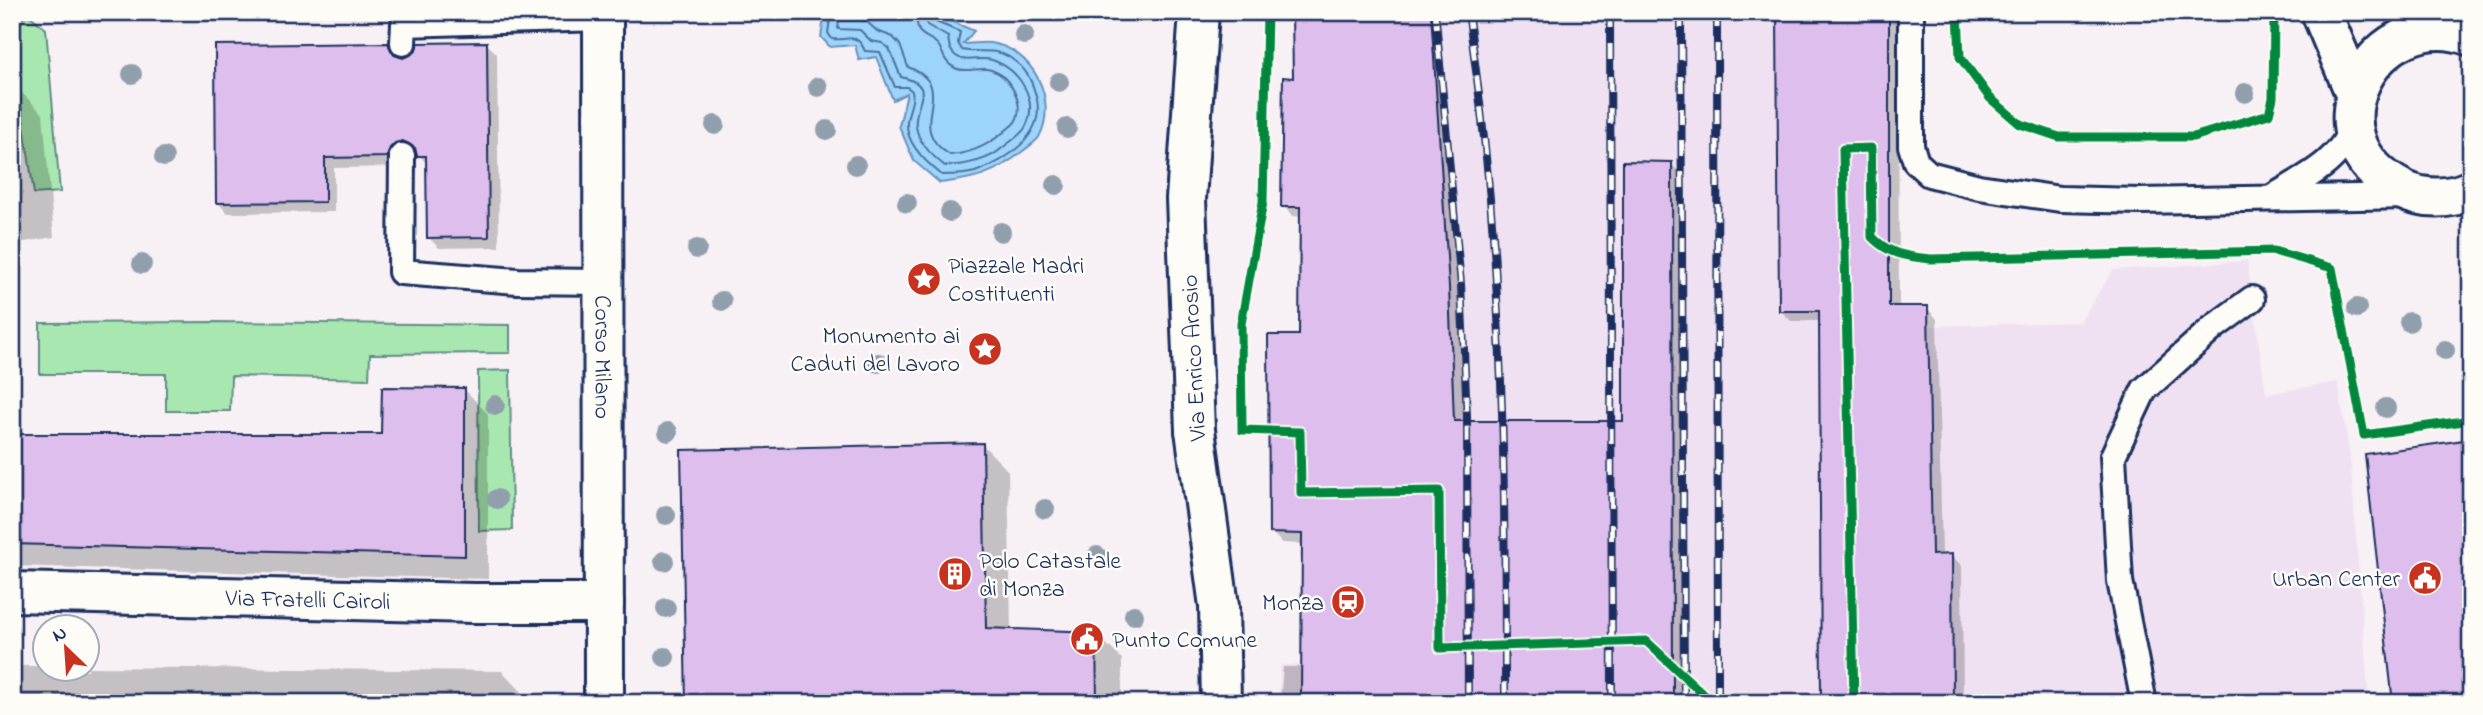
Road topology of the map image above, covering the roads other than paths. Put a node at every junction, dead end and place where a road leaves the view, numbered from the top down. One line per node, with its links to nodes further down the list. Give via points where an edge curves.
1 (1199, 12): 16 (street, Via Enrico Arosio, via 1186,198 1195,430 1219,606)
2 (1911, 12): 10 (lane, via 1911,146 1916,162 1929,174 2060,199)
3 (2321, 12): 7 (street)
4 (603, 15): 6 (lane, via 404,23); 11 (street, Corso Milano)
5 (2444, 24): 7 (street, via 2409,33 2389,44 2371,61)
6 (403, 43)
7 (2354, 108): 9 (street, via 2357,140 2373,169 2394,185); 10 (lane, via 2350,135 2332,159)
8 (402, 156): 11 (lane, via 401,272)
9 (2454, 195): 10 (lane)
10 (2273, 198)
11 (603, 282): 14 (street, Corso Milano)
12 (2252, 299): 17 (lane, via 2144,390 2113,456 2120,581)
13 (12, 592): 14 (street, Via Fratelli Cairoli)
14 (604, 603): 15 (street, Corso Milano)
15 (604, 703)
16 (1221, 703)
17 (2144, 703)

